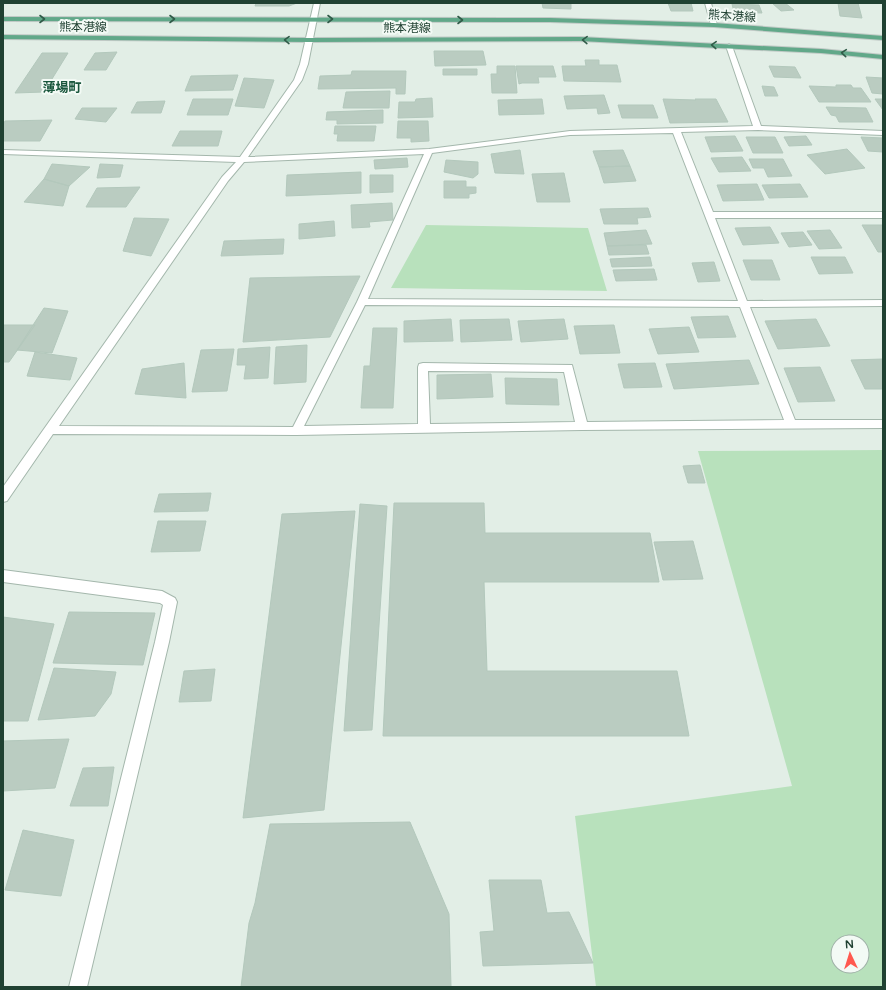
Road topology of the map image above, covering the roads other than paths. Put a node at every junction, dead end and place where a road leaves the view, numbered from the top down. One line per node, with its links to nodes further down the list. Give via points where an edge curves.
1 (317, 3): 4 (street)
2 (708, 3): 5 (street)
3 (3, 19): 4 (main road, 熊本港線, one-way to 4)
4 (314, 19): 5 (main road, 熊本港線, one-way to 5, via 558,20); 8 (street)
5 (714, 25): 7 (main road, 熊本港線)
6 (3, 37): 8 (main road, 熊本港線, one-way to 6)
7 (883, 38)
8 (310, 40): 9 (main road, 熊本港線, one-way to 8, via 580,39); 16 (street, via 298,80)
9 (729, 46): 10 (main road, 熊本港線, one-way to 9); 11 (street)
10 (883, 57)
11 (758, 128): 12 (street); 13 (street)
12 (676, 132): 14 (street, via 570,133); 17 (street)
13 (883, 133)
14 (429, 151): 16 (street); 19 (street)
15 (3, 152): 16 (street)
16 (242, 160): 26 (street, via 225,179)
17 (709, 215): 18 (street); 21 (street)
18 (883, 215)
19 (362, 302): 21 (street); 27 (street)
20 (883, 303): 21 (street)
21 (743, 304): 23 (street)
22 (883, 424): 23 (street)
23 (791, 425): 24 (street)
24 (582, 426): 25 (street); 25 (street, via 568,368 423,367)
25 (424, 429): 27 (street)
26 (51, 430): 27 (street); 28 (street)
27 (296, 431)
28 (3, 497)
29 (3, 576): 30 (street, via 162,597 170,602)
30 (78, 987)

